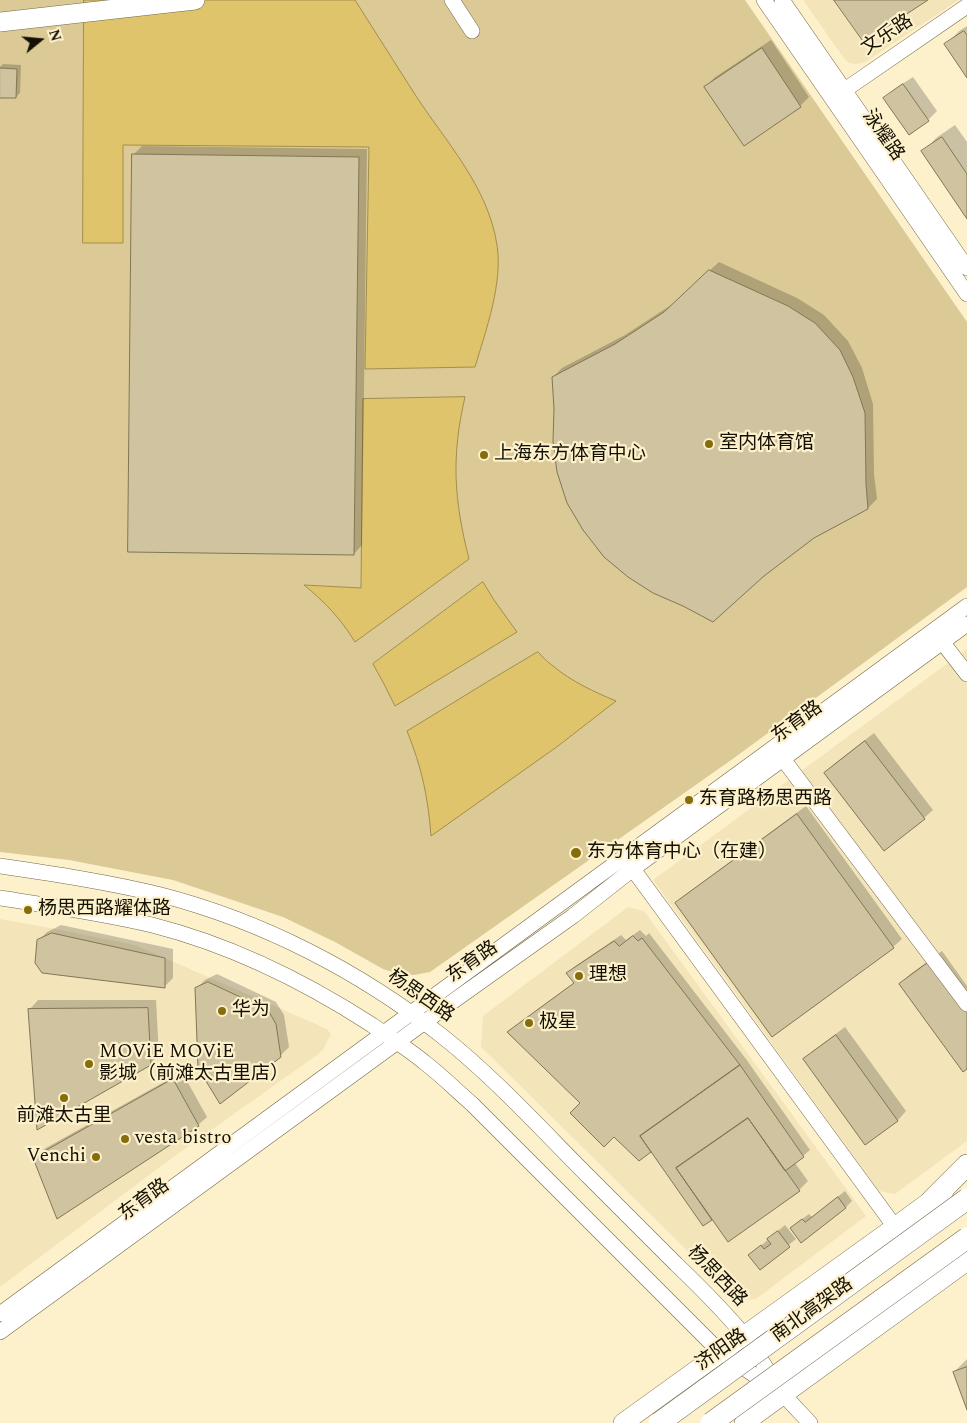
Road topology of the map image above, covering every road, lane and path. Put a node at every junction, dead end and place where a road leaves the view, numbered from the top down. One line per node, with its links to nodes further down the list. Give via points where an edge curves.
1 (195, 0): 6 (main road)
2 (452, 0): 7 (street)
3 (764, 0): 8 (street, 泳耀路)
4 (782, 0): 8 (street, 泳耀路)
5 (967, 6): 8 (street, 文乐路)
6 (1, 22)
7 (472, 31)
8 (838, 95): 9 (street, 泳耀路); 10 (street, 泳耀路)
9 (967, 268)
10 (967, 294)
11 (967, 606): 13 (street, 东育路)
12 (967, 624): 13 (street, 东育路)
13 (938, 636): 14 (street); 15 (street, 东育路)
14 (967, 674)
15 (779, 753): 16 (street, 东育路); 19 (street)
16 (629, 863): 20 (street, 东育路); 21 (street, 东育路, via 573,916); 29 (street)
17 (0, 866): 20 (street, 杨思西路, via 76,877 162,895 249,924 326,960)
18 (0, 898): 22 (street, via 113,916 238,953 312,988)
19 (967, 1004)
20 (411, 1014): 21 (street, 杨思西路); 22 (street, 东育路)
21 (424, 1023): 23 (street, 东育路); 34 (street, 杨思西路, via 494,1082)
22 (384, 1033): 23 (street); 32 (street, 东育路)
23 (398, 1042): 33 (street, 东育路); 35 (street, via 472,1104)
24 (967, 1153): 28 (street)
25 (967, 1165): 28 (highway)
26 (967, 1173): 28 (main road, 济阳路)
27 (967, 1199): 38 (highway, 南北高架路, bridge)
28 (932, 1200): 29 (main road, 济阳路)
29 (896, 1227): 34 (main road, 济阳路)
30 (967, 1238): 39 (highway, 南北高架路, bridge)
31 (967, 1261): 36 (main road)
32 (0, 1314)
33 (0, 1332)
34 (744, 1335): 35 (main road, 济阳路); 36 (street, 杨思西路)
35 (720, 1352): 36 (street); 37 (main road, 济阳路)
36 (783, 1394): 40 (main road); 41 (street)
37 (623, 1423)
38 (659, 1423)
39 (711, 1423)
40 (744, 1423)
41 (810, 1423)

